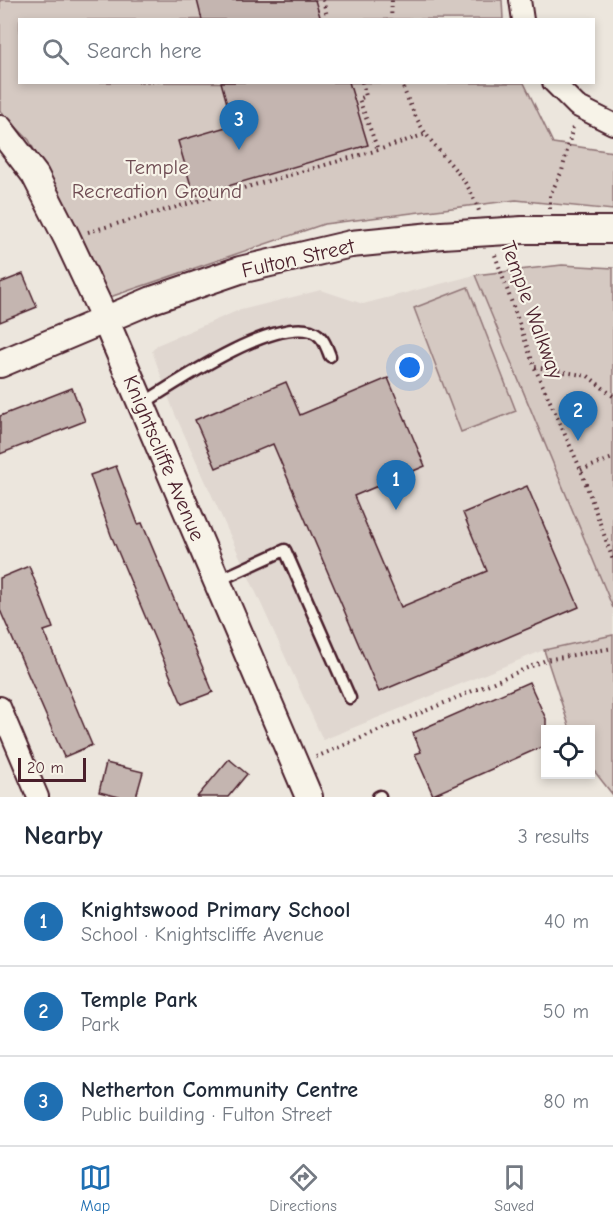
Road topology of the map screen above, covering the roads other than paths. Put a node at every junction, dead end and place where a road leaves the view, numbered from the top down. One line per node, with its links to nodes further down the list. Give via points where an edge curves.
1 (520, 0): 2 (street)
2 (523, 18)
3 (555, 84): 4 (street, via 577,106)
4 (613, 124)
5 (0, 129): 7 (street, Knightscliffe Avenue, via 35,175)
6 (613, 230): 7 (street, Fulton Street, bridge, via 442,234 351,244 240,270)
7 (105, 319): 9 (street, Fulton Street); 10 (street, Knightscliffe Avenue)
8 (330, 356): 10 (lane, via 323,339 311,331 272,334 212,361)
9 (0, 364)
10 (142, 404): 11 (street, Knightscliffe Avenue)
11 (217, 581): 12 (lane, via 285,550); 15 (street, Knightscliffe Avenue)
12 (350, 698)
13 (0, 707): 14 (street)
14 (38, 797)
15 (309, 797)

